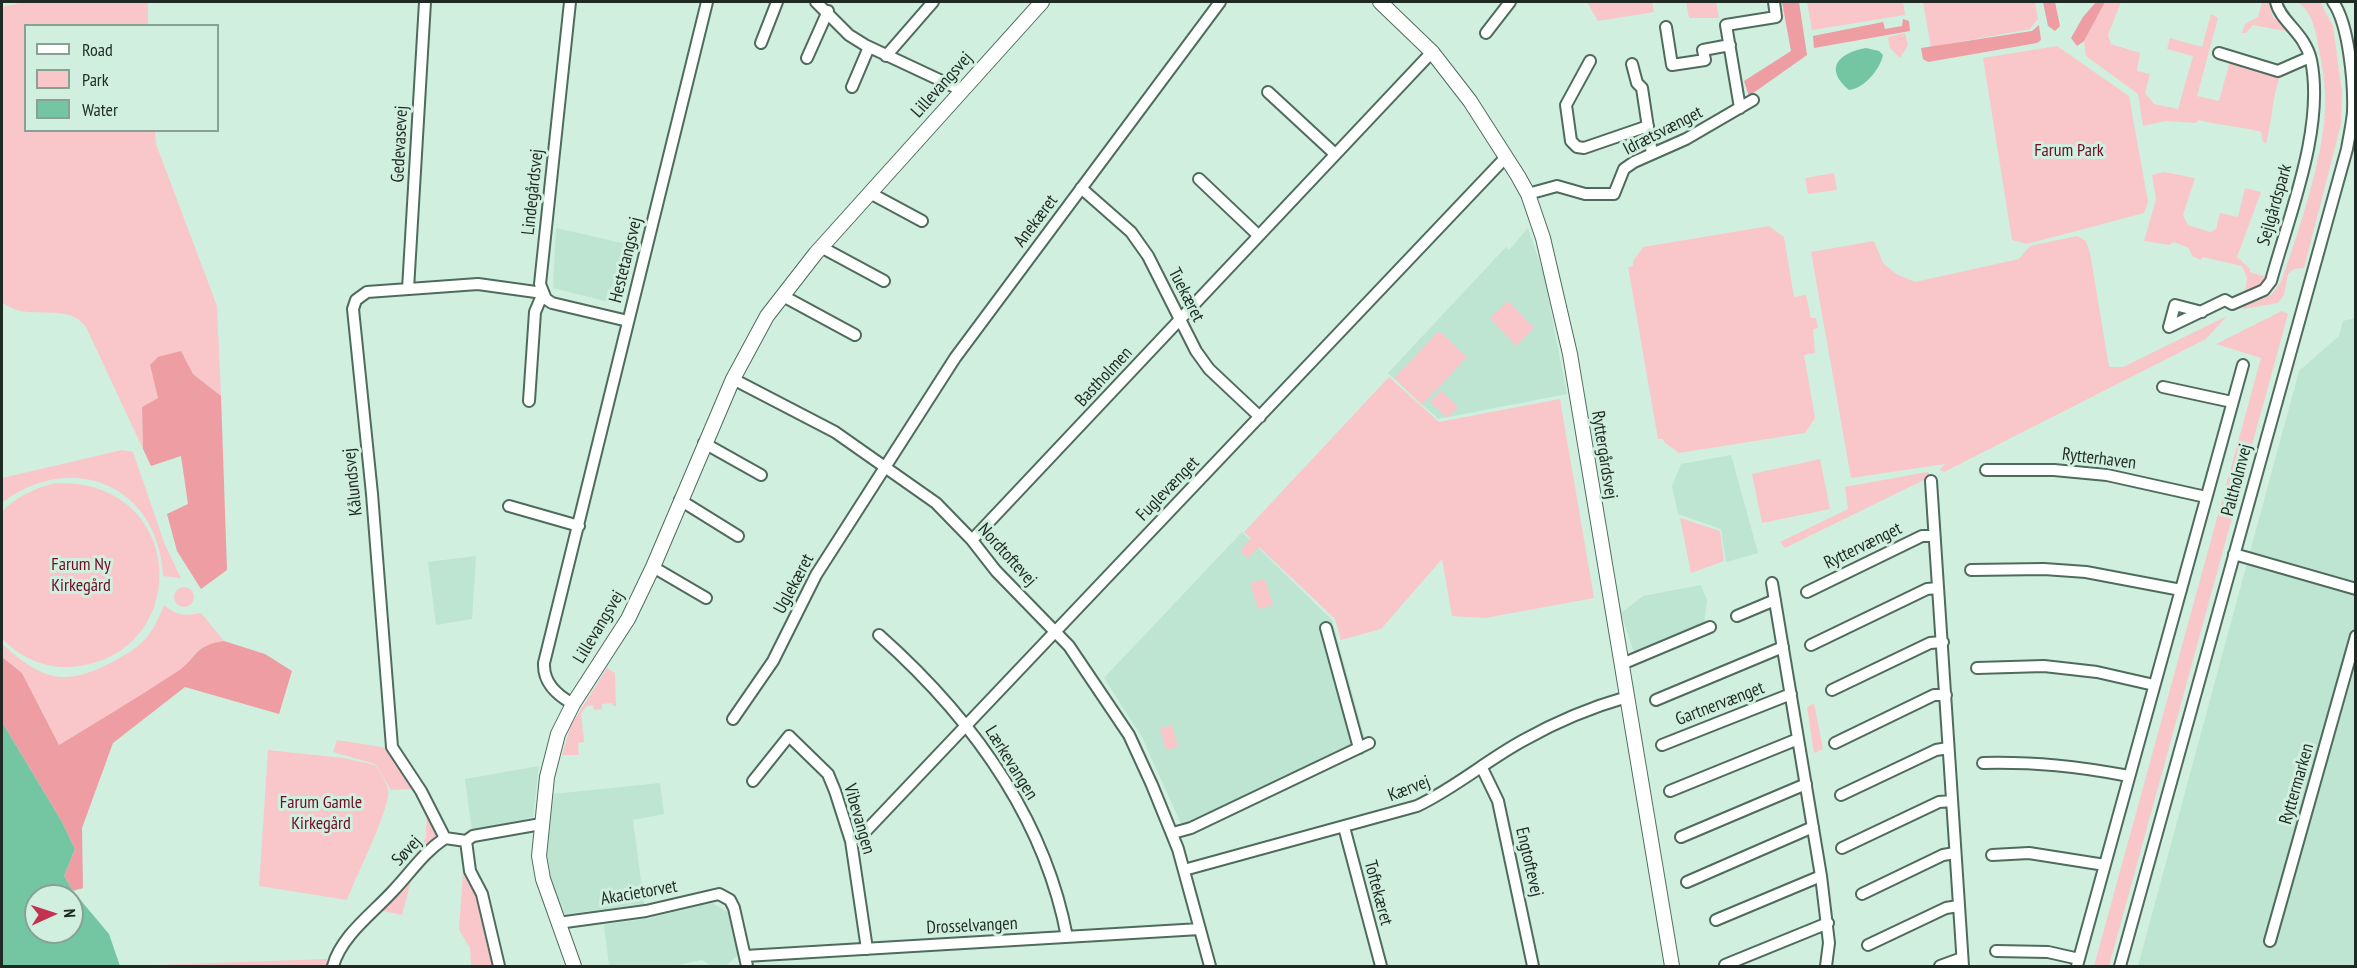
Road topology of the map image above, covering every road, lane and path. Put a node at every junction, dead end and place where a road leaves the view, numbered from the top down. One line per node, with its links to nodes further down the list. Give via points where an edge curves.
1 (425, 2): 45 (street, Gedevasevej)
2 (570, 2): 46 (street, Lindegårdsvej, via 540,284)
3 (706, 2): 50 (street, Hestetangsvej)
4 (777, 2): 18 (street)
5 (816, 2): 15 (street)
6 (917, 2): 14 (street)
7 (1042, 2): 29 (street, Lillevangsvej)
8 (1220, 2): 38 (street, Anekæret)
9 (1380, 2): 21 (street, Ryttergårdsvej)
10 (1510, 2): 17 (street)
11 (1774, 2): 19 (street, via 1776,16 1726,25)
12 (2276, 2): 24 (street, Sejlgårdspark, via 2300,34)
13 (2333, 2): 70 (street, Paltholmvej, via 2342,22 2352,83 2348,149)
14 (929, 6): 23 (street)
15 (828, 11): 20 (street, via 849,35); 25 (street)
16 (1666, 27): 19 (street, via 1672,65 1704,60 1703,50)
17 (1486, 33)
18 (761, 43)
19 (1730, 45): 32 (street)
20 (869, 47): 23 (street); 28 (street)
21 (1432, 52): 34 (street, Bastholmen); 36 (street, Ryttergårdsvej)
22 (2219, 53): 24 (street, via 2278,71)
23 (886, 56): 29 (street)
24 (2310, 57): 48 (street, Sejlgårdspark, via 2315,104 2310,140 2271,281 2264,290 2232,304 2225,300)
25 (807, 58)
26 (1590, 61): 33 (street, via 1568,96 1571,141 1584,148)
27 (1632, 64): 33 (street, via 1636,83 1642,88)
28 (852, 87)
29 (961, 90): 39 (street, Lillevangsvej)
30 (1268, 92): 34 (street)
31 (1753, 100): 32 (street, Idrætsvænget)
32 (1740, 108): 35 (street, Idrætsvænget)
33 (1648, 126): 35 (street)
34 (1335, 154): 42 (street, Bastholmen)
35 (1652, 154): 40 (street, Idrætsvænget, via 1624,170 1614,194 1585,194 1557,186)
36 (1506, 157): 40 (street, Ryttergårdsvej); 57 (street, Fuglevænget)
37 (1199, 179): 42 (street)
38 (1081, 188): 49 (street, Tuekæret, via 1131,232 1148,256); 59 (street, Anekæret, via 955,358)
39 (870, 192): 41 (street); 43 (street, Lillevangsvej)
40 (1528, 194): 89 (street, Ryttergårdsvej, via 1561,309)
41 (922, 221)
42 (1258, 235): 49 (street, Bastholmen)
43 (821, 247): 44 (street); 47 (street, Lillevangsvej)
44 (884, 281)
45 (408, 289): 46 (street, Kålundsvej, via 478,285); 117 (street, Kålundsvej, via 367,292 356,300 353,309 392,747)
46 (543, 293): 50 (street, via 552,303); 55 (street, Lindegårdsvej, via 535,312)
47 (783, 296): 51 (street); 53 (street, Lillevangsvej, via 767,316)
48 (2202, 312)
49 (1180, 320): 57 (street, Tuekæret, via 1209,369); 69 (street, Bastholmen)
50 (628, 321): 66 (street, Hestetangsvej)
51 (855, 335)
52 (2243, 364): 56 (street)
53 (733, 379): 58 (street, Lillevangsvej); 59 (street, Nordtoftevej, via 835,432)
54 (2163, 387): 56 (street)
55 (529, 401)
56 (2232, 402): 63 (street)
57 (1260, 417): 83 (street, Fuglevænget)
58 (704, 443): 61 (street); 64 (street, Lillevangsvej)
59 (885, 465): 69 (street, Nordtoftevej, via 936,503); 98 (street, Uglekæret, via 816,575 772,662)
60 (1986, 470): 63 (street, Rytterhaven, via 2108,475)
61 (761, 475)
62 (1931, 481): 68 (street)
63 (2206, 497): 76 (street)
64 (680, 501): 67 (street); 71 (street, Lillevangsvej)
65 (509, 506): 66 (street)
66 (579, 526): 97 (street, Hestetangsvej, via 543,674 551,688)
67 (738, 536)
68 (1934, 536): 74 (street); 77 (street, Ryttervænget, via 1922,536)
69 (972, 540): 83 (street, Nordtoftevej, via 996,571)
70 (2234, 554): 75 (street); 151 (street, Paltholmvej)
71 (653, 567): 78 (street); 97 (street, Lillevangsvej, via 627,619)
72 (1971, 570): 76 (street, via 2044,568 2086,572)
73 (1772, 583): 79 (street, Gartnervænget)
74 (1938, 588): 86 (street); 87 (street, via 1927,589)
75 (2355, 589)
76 (2181, 591): 91 (street)
77 (1807, 592)
78 (706, 598)
79 (1775, 600): 80 (street); 88 (street, Gartnervænget)
80 (1737, 616)
81 (1710, 627): 89 (street)
82 (1326, 628): 115 (street, via 1364,745)
83 (1055, 630): 99 (street, Fuglevænget); 115 (street, Nordtoftevej, via 1129,735)
84 (879, 635): 99 (street, Lærkevangen)
85 (2355, 636): 134 (street, Ryttermarken)
86 (1943, 642): 92 (street, via 1930,643); 94 (street)
87 (1811, 645)
88 (1783, 647): 93 (street, Gartnervænget); 96 (street, Gartnervænget)
89 (1622, 664): 95 (street, Ryttergårdsvej)
90 (1977, 668): 91 (street, via 2044,666 2097,672)
91 (2154, 685): 106 (street)
92 (1832, 690)
93 (1791, 694): 100 (street, Gartnervænget); 102 (street, Gartnervænget)
94 (1946, 695): 101 (street, via 1934,696); 103 (street)
95 (1627, 696): 105 (street, Kærvej, via 1523,740); 148 (street, Ryttergårdsvej)
96 (1656, 700)
97 (573, 704): 112 (street, Lillevangsvej, via 553,747)
98 (733, 719)
99 (966, 723): 119 (street, Fuglevænget, via 864,833); 133 (street, Lærkevangen, via 999,769 1027,819 1044,857)
100 (1798, 740): 108 (street, Gartnervænget); 109 (street)
101 (1835, 743)
102 (1662, 745)
103 (1948, 748): 110 (street); 111 (street)
104 (1983, 763): 106 (street, via 2073,765)
105 (1482, 768): 113 (street, Kærvej, via 1417,806); 147 (street, Engtoftevej, via 1498,801)
106 (2129, 776): 123 (street)
107 (753, 781): 119 (street, Vibevangen, via 789,736 828,774)
108 (1806, 784): 114 (street, Gartnervænget); 116 (street)
109 (1670, 791)
110 (1841, 795)
111 (1952, 801): 120 (street, via 1939,802); 121 (street)
112 (542, 824): 118 (street, Søvej, via 473,836); 130 (street, Lillevangsvej, via 541,871)
113 (1344, 827): 124 (street, Kærvej); 146 (street, Toftekæret)
114 (1813, 827): 125 (street, Gartnervænget); 126 (street)
115 (1173, 833): 124 (street, Nordtoftevej)
116 (1681, 837)
117 (445, 838): 118 (street, Søvej); 142 (street, Søvej, via 420,857 361,924 336,955)
118 (466, 841): 143 (street, via 470,871 482,894)
119 (851, 841): 136 (street, Vibevangen)
120 (1842, 848)
121 (1955, 853): 127 (street, via 1943,855); 128 (street)
122 (1992, 855): 123 (street, via 2029,853)
123 (2105, 865): 140 (street)
124 (1184, 870): 132 (street, Nordtoftevej)
125 (1821, 876): 129 (street); 131 (street, Gartnervænget)
126 (1687, 882)
127 (1862, 894)
128 (1959, 906): 135 (street, via 1946,908); 139 (street)
129 (1716, 920)
130 (558, 923): 138 (street, Akacietorvet, via 646,911 719,894 734,908); 144 (street, Lillevangsvej)
131 (1828, 923): 141 (street); 149 (street, Gartnervænget)
132 (1200, 929): 133 (street, Drosselvangen); 145 (street, Nordtoftevej)
133 (1067, 937): 136 (street, Drosselvangen)
134 (2271, 941)
135 (1868, 945)
136 (867, 949): 138 (street, Drosselvangen)
137 (1996, 951): 140 (street, via 2048,952)
138 (746, 961)
139 (1962, 962): 150 (street)
140 (2078, 963)
141 (1725, 965)
142 (333, 966)
143 (499, 966)
144 (574, 966)
145 (1210, 966)
146 (1381, 966)
147 (1533, 966)
148 (1672, 966)
149 (1826, 966)
150 (1940, 966)
151 (2120, 966)

